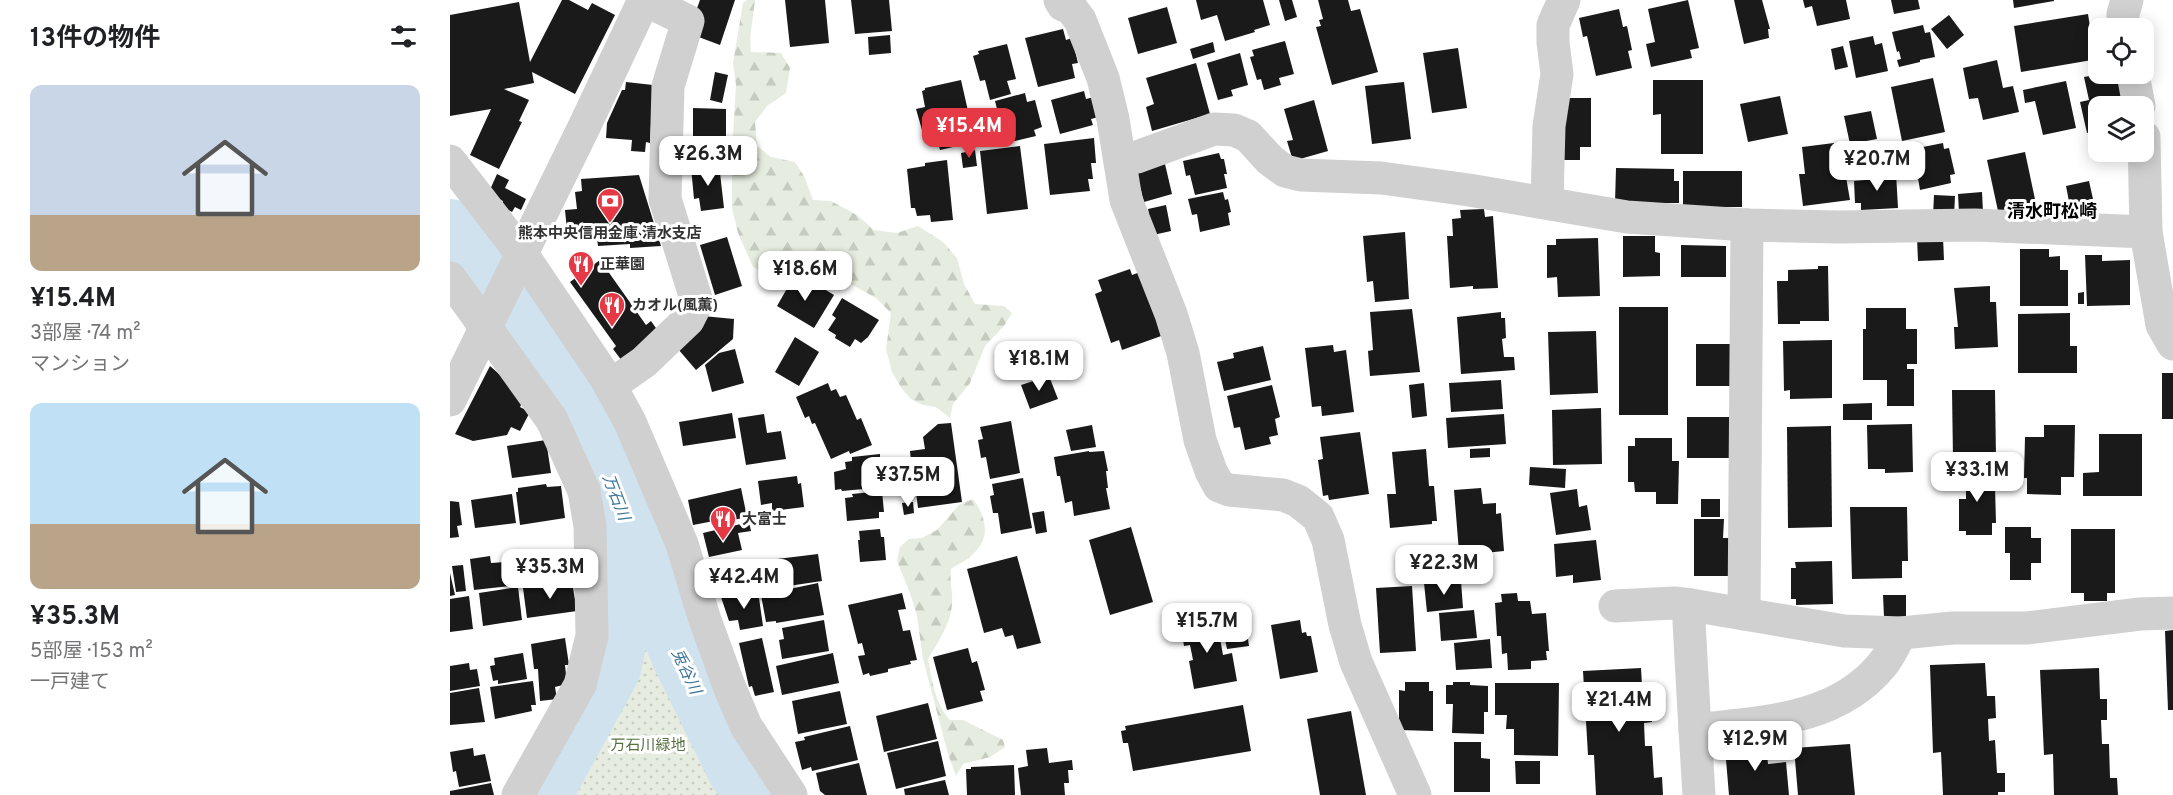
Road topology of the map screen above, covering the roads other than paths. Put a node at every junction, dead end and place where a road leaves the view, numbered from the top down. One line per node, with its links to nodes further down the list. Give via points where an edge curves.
1 (645, 0): 12 (street); 16 (street, via 688,21 668,86 665,199 697,302 681,327 644,362)
2 (1060, 0): 6 (street, via 1080,20 1103,78)
3 (1564, 0): 9 (street, via 1553,25 1557,74 1549,126)
4 (2127, 0): 5 (street)
5 (2123, 18)
6 (1120, 160): 9 (street, via 1214,129 1234,130 1248,136 1284,171 1301,175 1381,178); 26 (street, via 1126,200 1183,353 1200,440 1211,471 1219,486 1228,490 1283,495 1318,517 1328,540 1356,662)
7 (450, 161): 12 (street)
8 (2145, 162): 11 (street)
9 (1547, 203): 10 (street, via 1627,217)
10 (1747, 225): 11 (street, via 1975,225); 20 (street)
11 (2146, 232): 15 (street, via 2162,325)
12 (518, 261): 14 (street); 16 (street)
13 (450, 278): 14 (street)
14 (489, 323): 17 (street); 24 (street, via 552,420 584,491 592,549 592,636 580,685)
15 (2173, 344)
16 (610, 386): 25 (street, via 630,422 682,544 746,726)
17 (450, 400)
18 (1691, 605): 19 (street); 20 (street); 23 (street)
19 (1615, 606)
20 (1744, 614): 22 (street, via 1844,631)
21 (2173, 614): 22 (street, via 2140,614 2026,628)
22 (1901, 633): 23 (street, via 1883,665 1852,694 1816,712)
23 (1695, 730): 27 (street)
24 (519, 795)
25 (791, 795)
26 (1415, 795)
27 (1699, 795)

